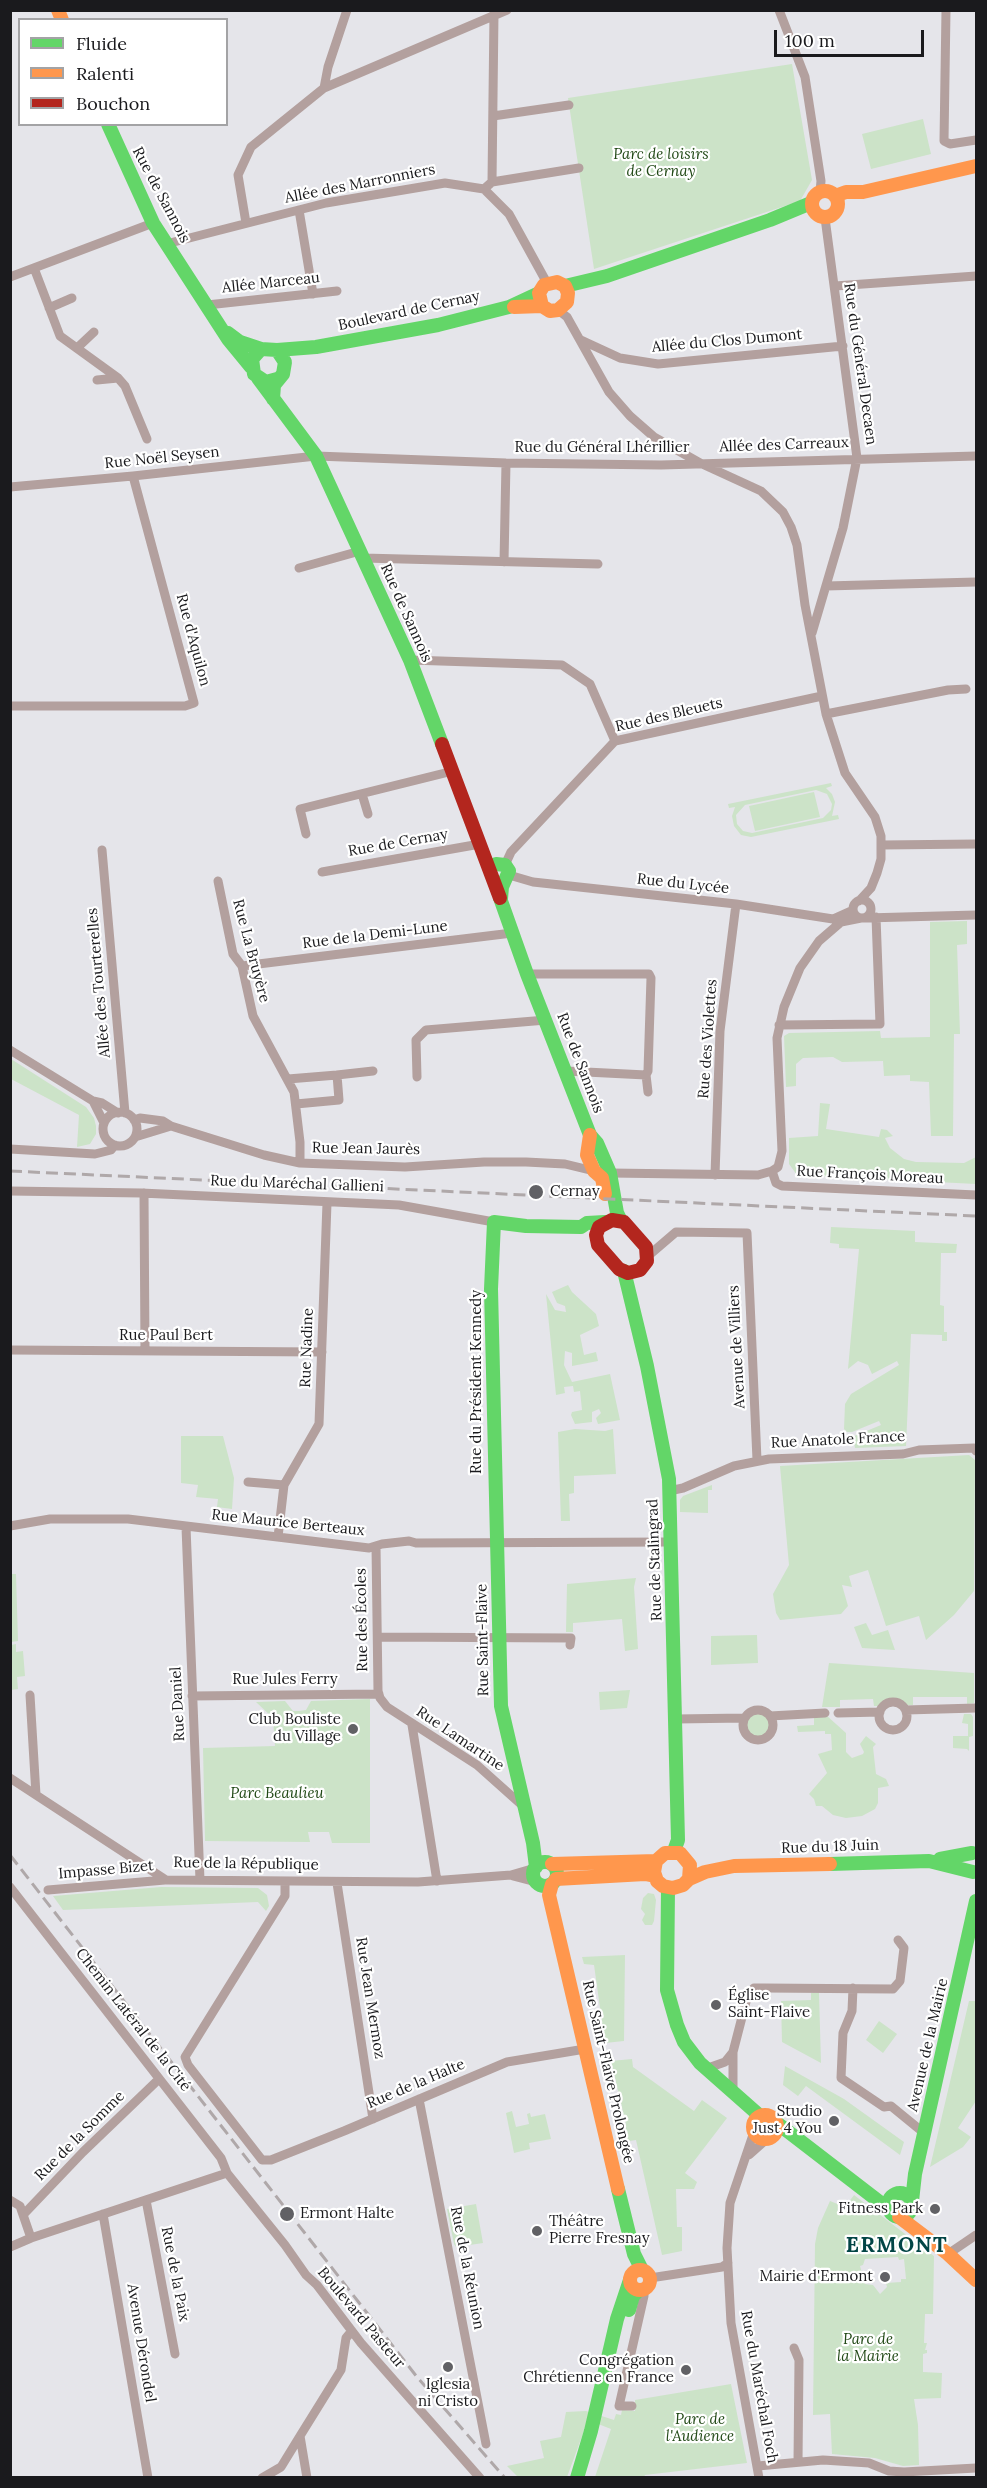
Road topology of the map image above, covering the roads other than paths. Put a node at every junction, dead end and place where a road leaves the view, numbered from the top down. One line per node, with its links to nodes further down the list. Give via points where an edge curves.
1 (347, 10): 6 (street)
2 (507, 10): 5 (street)
3 (779, 10): 16 (street, Rue du Général Decaen, via 805,77 821,181)
4 (946, 10): 10 (street, via 944,141 950,144)
5 (494, 13): 6 (street); 8 (street)
6 (324, 88): 19 (street, via 251,147 238,175)
7 (569, 105): 8 (street)
8 (493, 116): 13 (street)
9 (109, 126): 18 (street, Rue de Sannois)
10 (976, 140)
11 (976, 166): 15 (street)
12 (579, 168): 13 (street)
13 (492, 182): 14 (street)
14 (484, 189): 17 (street, Allée des Marronniers, via 445,183); 27 (street, via 509,214)
15 (837, 200): 16 (street, via 826,191); 16 (street, via 834,214)
16 (818, 206): 24 (street, Rue du Général Decaen); 29 (street, via 607,276)
17 (299, 210): 19 (street, Allée des Marronniers); 26 (street)
18 (153, 223): 20 (street, Rue de Sannois); 21 (street)
19 (246, 224): 20 (street, Allée des Marronniers)
20 (166, 244): 30 (street, Rue de Sannois)
21 (34, 268): 23 (street); 31 (street)
22 (976, 276): 24 (street)
23 (10, 277)
24 (835, 286): 35 (street, Rue du Général Decaen)
25 (338, 291): 26 (street, Allée Marceau)
26 (313, 294): 30 (street, Allée Marceau)
27 (543, 294): 29 (street, via 550,311); 29 (street, via 557,282); 36 (street, Boulevard de Cernay, via 438,326)
28 (72, 298): 31 (street)
29 (565, 303): 34 (street)
30 (207, 306): 32 (street, Rue de Sannois)
31 (49, 308): 37 (street, via 60,336)
32 (217, 322): 38 (street, Rue de Sannois, via 236,340); 41 (street, Rue de Sannois)
33 (94, 332): 37 (street)
34 (581, 340): 35 (street, Allée du Clos Dumont, via 620,358 658,364); 51 (street, via 609,392 630,416 654,437)
35 (843, 346): 49 (street, Rue du Général Decaen)
36 (316, 347): 39 (street, Boulevard de Cernay); 40 (street, Boulevard de Cernay)
37 (77, 348): 42 (street)
38 (261, 350): 39 (street); 41 (street, via 252,359)
39 (277, 350): 40 (street)
40 (285, 366): 43 (street)
41 (255, 373): 43 (street, via 266,382); 45 (street, Rue de Sannois)
42 (118, 378): 44 (street); 46 (street)
43 (277, 379): 45 (street)
44 (97, 380)
45 (273, 399): 47 (street, Rue de Sannois)
46 (147, 439)
47 (316, 456): 50 (street, Rue du Général Lhérillier); 52 (street, Rue Noël Seysen); 54 (street, Rue de Sannois)
48 (976, 456): 49 (street, Allée des Carreaux)
49 (857, 458): 51 (street, Allée des Carreaux); 59 (street, Rue du Général Decaen)
50 (507, 463): 51 (street, Rue du Général Lhérillier); 55 (street)
51 (700, 463): 60 (street, Rue du Général Lhérillier, via 761,491 783,512 797,545)
52 (133, 476): 53 (street, Rue Noël Seysen); 64 (street, Rue d'Aquilon, via 194,703)
53 (10, 487)
54 (361, 555): 55 (street); 57 (street); 61 (street, Rue de Sannois)
55 (504, 562): 56 (street)
56 (598, 564)
57 (299, 568)
58 (976, 582): 59 (street)
59 (826, 586): 60 (street, Rue du Général Decaen)
60 (811, 635): 63 (street, Rue du Général Decaen)
61 (410, 660): 66 (street, via 562,665 590,684); 67 (street, Rue de Sannois)
62 (966, 689): 65 (street)
63 (822, 696): 65 (street, Rue du Général Decaen); 66 (street, Rue des Bleuets)
64 (10, 706)
65 (826, 714): 72 (street, Rue du Général Decaen, via 845,774 875,817)
66 (615, 741): 76 (street, Rue des Bleuets, via 511,852)
67 (453, 771): 68 (street); 73 (street, Rue de Sannois)
68 (362, 794): 69 (street); 70 (street, via 300,809)
69 (368, 814)
70 (306, 834)
71 (976, 844): 72 (street)
72 (882, 845): 78 (street, Rue du Général Decaen)
73 (482, 848): 75 (street, Rue de Cernay); 76 (street, Rue de Sannois)
74 (102, 850): 99 (street, Allée des Tourterelles)
75 (322, 872)
76 (500, 872): 80 (street, Rue du Lycée, via 533,882); 84 (street, Rue de Sannois, via 501,901)
77 (218, 881): 85 (street, Rue La Bruyère, via 233,954)
78 (871, 888): 79 (street, Rue du Général Decaen); 82 (street, Rue du Général Decaen)
79 (859, 901): 81 (street, Rue du Général Decaen); 82 (street, via 868,902)
80 (736, 904): 81 (street, Rue du Lycée, via 833,919); 110 (street, Rue des Violettes, via 720,1031)
81 (853, 910): 82 (street, via 855,916)
82 (869, 914): 83 (street); 88 (street, via 841,922 819,941 800,968); 88 (street, Rue du Général Decaen, via 880,1024)
83 (976, 915)
84 (512, 933): 85 (street, Rue de la Demi-Lune); 86 (street, Rue de Sannois)
85 (242, 966): 95 (street, Rue La Bruyère, via 252,1016)
86 (526, 974): 87 (street, Rue de Sannois); 93 (street, via 650,974)
87 (546, 1020): 91 (street, Rue de Sannois); 94 (street, via 426,1030 416,1040)
88 (778, 1025): 109 (street, via 782,1150 780,1164)
89 (10, 1050): 97 (street)
90 (373, 1071): 92 (street)
91 (566, 1071): 93 (street); 103 (street, Rue de Sannois)
92 (337, 1075): 95 (street); 98 (street, via 339,1100)
93 (646, 1075): 96 (street)
94 (417, 1077)
95 (288, 1079): 98 (street, Rue La Bruyère)
96 (648, 1092)
97 (93, 1101): 99 (street); 101 (street)
98 (296, 1104): 107 (street, Rue La Bruyère)
99 (122, 1113): 100 (street); 101 (street, via 110,1116)
100 (134, 1120): 102 (street, Rue Jean Jaurès, via 163,1121); 104 (street)
101 (105, 1123): 105 (street, via 106,1139)
102 (171, 1126): 104 (street); 107 (street, Rue Jean Jaurès)
103 (590, 1135): 108 (street, Rue de Sannois); 108 (street, Rue de Sannois, via 597,1143)
104 (135, 1137): 105 (street, via 127,1145)
105 (115, 1145): 106 (street, via 95,1154)
106 (10, 1149)
107 (300, 1163): 108 (street, Rue Jean Jaurès, via 405,1167 484,1162)
108 (600, 1167): 110 (street); 115 (street, Rue de Sannois, via 617,1213)
109 (772, 1171): 110 (street, via 758,1175); 113 (street, Rue François Moreau, via 776,1183 782,1186)
110 (715, 1175)
111 (10, 1191): 112 (street, Rue du Maréchal Gallieni)
112 (144, 1193): 114 (street, Rue du Maréchal Gallieni); 122 (street)
113 (976, 1195)
114 (327, 1203): 116 (street, Rue du Maréchal Gallieni, via 399,1205); 123 (street, Rue Nadine)
115 (611, 1221): 117 (street, Rue du Maréchal Gallieni); 118 (street, via 597,1232); 119 (street)
116 (494, 1222): 117 (street, Rue du Maréchal Gallieni); 132 (street, Rue du Président Kennedy, via 491,1289)
117 (581, 1227): 118 (street)
118 (597, 1242): 120 (street)
119 (647, 1251): 120 (street, via 640,1270); 125 (street, Avenue de Villiers, via 660,1247 676,1232 747,1233)
120 (624, 1272): 128 (street, Rue de Stalingrad, via 656,1406)
121 (10, 1350): 122 (street, Rue Paul Bert)
122 (145, 1351): 123 (street, Rue Paul Bert)
123 (322, 1352): 127 (street, Rue Nadine, via 318,1429)
124 (976, 1451): 125 (street, Rue Anatole France, via 919,1450 903,1454)
125 (757, 1460): 128 (street, Rue Anatole France)
126 (248, 1482): 127 (street)
127 (284, 1485): 131 (street, Rue Nadine)
128 (669, 1491): 133 (street, Rue de Stalingrad)
129 (10, 1526): 130 (street, Rue Maurice Berteaux, via 79,1518 128,1519)
130 (186, 1527): 131 (street, Rue Maurice Berteaux); 140 (street, Rue Daniel)
131 (278, 1537): 134 (street, Rue Maurice Berteaux)
132 (498, 1541): 133 (street, Rue Maurice Berteaux); 134 (street, Rue Maurice Berteaux, via 409,1541); 135 (street, Rue Saint-Flaive)
133 (670, 1542): 148 (street, Rue de Stalingrad)
134 (376, 1546): 136 (street, Rue des Écoles)
135 (500, 1636): 136 (street); 137 (street, via 571,1638); 152 (street, Rue Saint-Flaive, via 501,1706)
136 (378, 1637): 138 (street, Rue des Écoles)
137 (570, 1645)
138 (379, 1694): 140 (street, Rue Jules Ferry); 149 (street, Rue Lamartine, via 387,1707)
139 (30, 1695): 151 (street)
140 (192, 1696): 163 (street, Rue Daniel)
141 (976, 1708): 142 (street)
142 (906, 1710): 143 (street, via 893,1702); 143 (street, via 904,1725 893,1730 883,1726)
143 (880, 1712): 145 (street)
144 (825, 1713): 146 (street)
145 (838, 1713)
146 (770, 1716): 147 (street, via 759,1710); 147 (street, via 773,1729 760,1740 751,1739 744,1732)
147 (744, 1718): 148 (street)
148 (676, 1719): 154 (street, Rue de Stalingrad, via 678,1840)
149 (412, 1725): 152 (street, Rue Lamartine, via 477,1766); 165 (street)
150 (10, 1778): 151 (street, Rue de la République)
151 (36, 1795): 162 (street, Rue de la République)
152 (524, 1808): 159 (street, Rue Saint-Flaive)
153 (974, 1850): 157 (street); 161 (street, via 970,1863)
154 (674, 1851): 155 (street); 156 (street)
155 (688, 1860): 158 (street); 166 (street, via 691,1870)
156 (656, 1861): 159 (street, Rue de la République); 160 (street)
157 (929, 1861): 158 (street, Rue du 18 Juin); 161 (street, Rue du 18 Juin, via 957,1866)
158 (734, 1866): 166 (street, Rue du 18 Juin, via 705,1872)
159 (545, 1876): 160 (street, Rue de la République); 165 (street, Rue de la République); 176 (street, Rue Saint-Flaive Prolongée)
160 (655, 1876): 169 (street)
161 (975, 1876)
162 (166, 1880): 163 (street, Rue de la République); 170 (street, Impasse Bizet)
163 (200, 1880): 164 (street, Rue de la République)
164 (285, 1881): 167 (street, Rue de la République); 182 (street, Rue de la Halte, via 285,1896 185,2057 262,2160 271,2160)
165 (437, 1881): 167 (street, Rue de la République)
166 (686, 1882): 169 (street); 173 (street)
167 (337, 1883): 182 (street, Rue Jean Mermoz)
168 (10, 1887): 179 (street, Chemin Latéral de la Cité)
169 (668, 1888): 173 (street)
170 (48, 1890)
171 (976, 1901): 172 (street, Avenue de la Mairie)
172 (974, 1919): 185 (street, Avenue de la Mairie)
173 (668, 1925): 178 (street, via 666,1969 671,2008 684,2042)
174 (898, 1940): 175 (street, via 904,1948 900,1981 893,1989)
175 (853, 1988): 177 (street, via 754,1988 748,1994); 185 (street, via 852,2012 843,2033 841,2078 884,2107 891,2106)
176 (585, 2049): 181 (street, Rue de la Halte, via 507,2061); 198 (street, Rue Saint-Flaive Prolongée)
177 (733, 2052): 178 (street, via 725,2062); 180 (street)
178 (705, 2069): 180 (street)
179 (159, 2079): 187 (street, Chemin Latéral de la Cité, via 221,2158); 192 (street, Rue de la Somme)
180 (728, 2088): 183 (street)
181 (419, 2098): 182 (street, Rue de la Halte); 205 (street, Rue de la Réunion)
182 (373, 2119)
183 (754, 2120): 184 (street, via 758,2137); 184 (street, via 770,2115); 186 (street, Rue du Maréchal Foch)
184 (772, 2133): 186 (street, Rue du Maréchal Foch); 190 (street, via 794,2138 880,2205)
185 (924, 2133): 190 (street, Avenue de la Mairie, via 915,2174)
186 (746, 2160): 197 (street, Rue du Maréchal Foch, via 730,2203)
187 (227, 2173): 189 (street); 200 (street, Boulevard Pasteur)
188 (10, 2200): 192 (street, via 20,2206)
189 (146, 2200): 191 (street); 202 (street, Rue de la Paix)
190 (901, 2205): 196 (street, via 908,2225)
191 (104, 2214): 194 (street); 209 (street, Avenue Dérondel)
192 (23, 2215): 194 (street)
193 (976, 2235): 196 (street)
194 (31, 2238): 195 (street)
195 (10, 2247)
196 (948, 2254): 199 (street)
197 (728, 2262): 198 (street, via 722,2267); 207 (street, Rue du Maréchal Foch, via 731,2323)
198 (639, 2277): 203 (street, via 644,2296 619,2406); 213 (street, via 617,2319); 214 (street)
199 (976, 2280)
200 (351, 2332): 204 (street, via 346,2338 341,2370); 212 (street, Boulevard Pasteur)
201 (794, 2348): 206 (street, via 799,2360)
202 (175, 2354)
203 (632, 2406)
204 (300, 2436): 210 (street, via 281,2467); 211 (street)
205 (486, 2444)
206 (798, 2462): 207 (street); 208 (street, via 869,2463 904,2472)
207 (758, 2466): 215 (street, Rue du Maréchal Foch)
208 (976, 2468)
209 (148, 2478)
210 (262, 2478)
211 (307, 2478)
212 (480, 2478)
213 (577, 2478)
214 (586, 2478)
215 (759, 2478)

